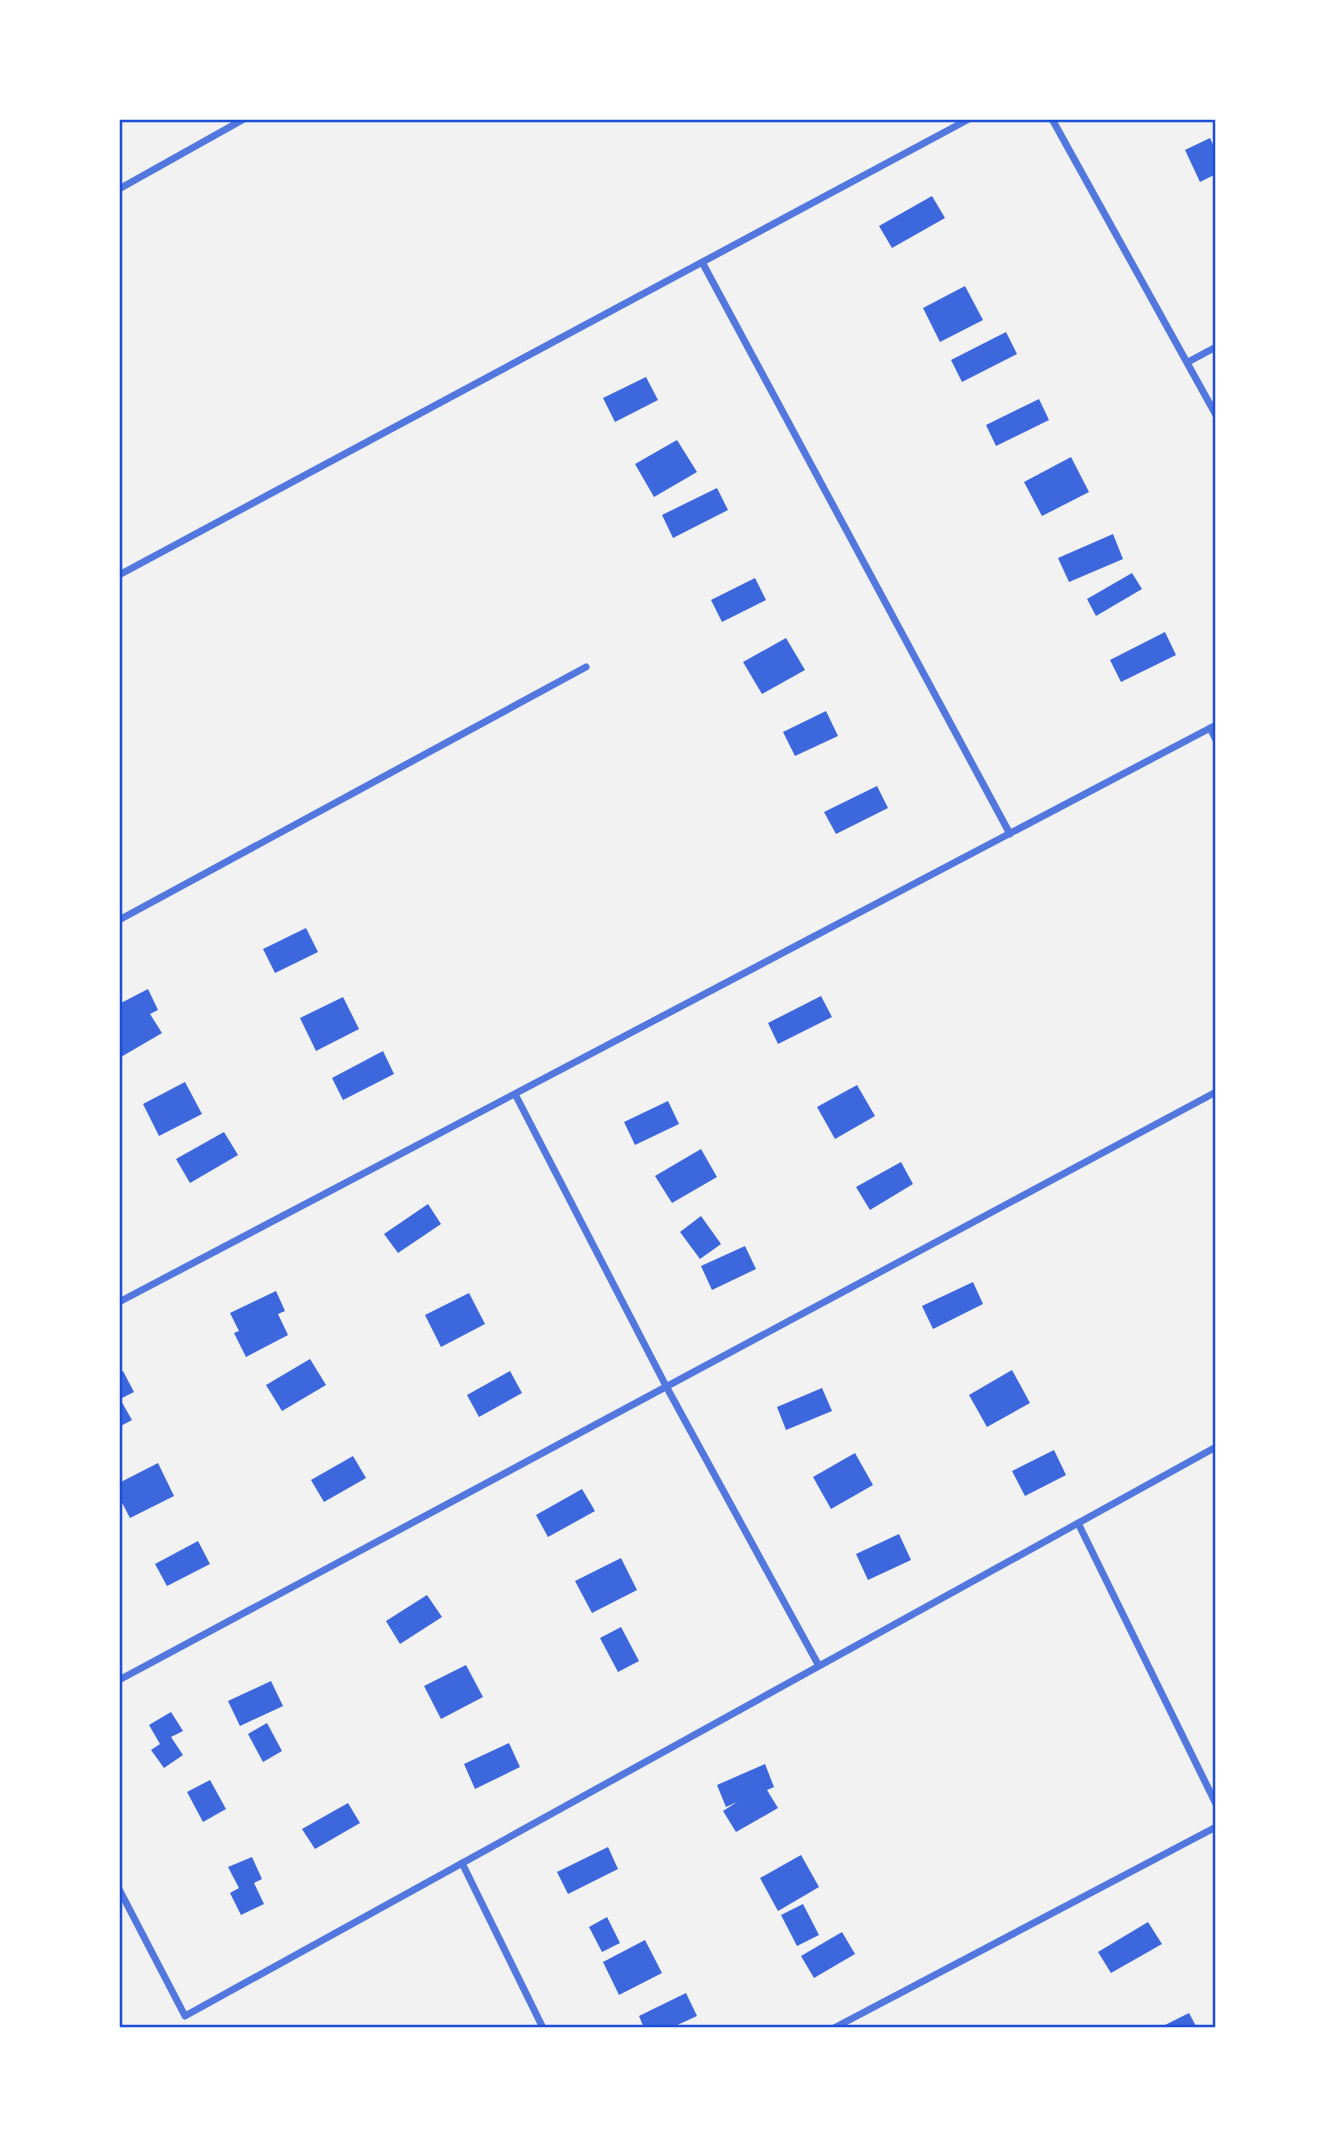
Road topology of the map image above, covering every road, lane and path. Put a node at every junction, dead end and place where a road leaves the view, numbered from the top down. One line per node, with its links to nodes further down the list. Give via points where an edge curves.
1 (244, 119): 4 (street)
2 (969, 119): 5 (street)
3 (1052, 119): 7 (street)
4 (119, 189)
5 (702, 262): 9 (street); 13 (street)
6 (1216, 347): 7 (street)
7 (1188, 362): 8 (street)
8 (1216, 415)
9 (119, 575)
10 (586, 667): 14 (street)
11 (1213, 726): 12 (street); 13 (street)
12 (1216, 740)
13 (1010, 834): 16 (street)
14 (119, 920)
15 (1216, 1093): 18 (street)
16 (515, 1094): 17 (street); 18 (street)
17 (119, 1302)
18 (666, 1386): 21 (street); 22 (street)
19 (1216, 1447): 20 (street)
20 (1078, 1523): 21 (street); 23 (street)
21 (819, 1666): 25 (street)
22 (119, 1680)
23 (1216, 1804)
24 (1216, 1827): 28 (street)
25 (462, 1863): 26 (street, via 185,2016); 27 (street)
26 (119, 1889)
27 (543, 2028)
28 (834, 2028)

